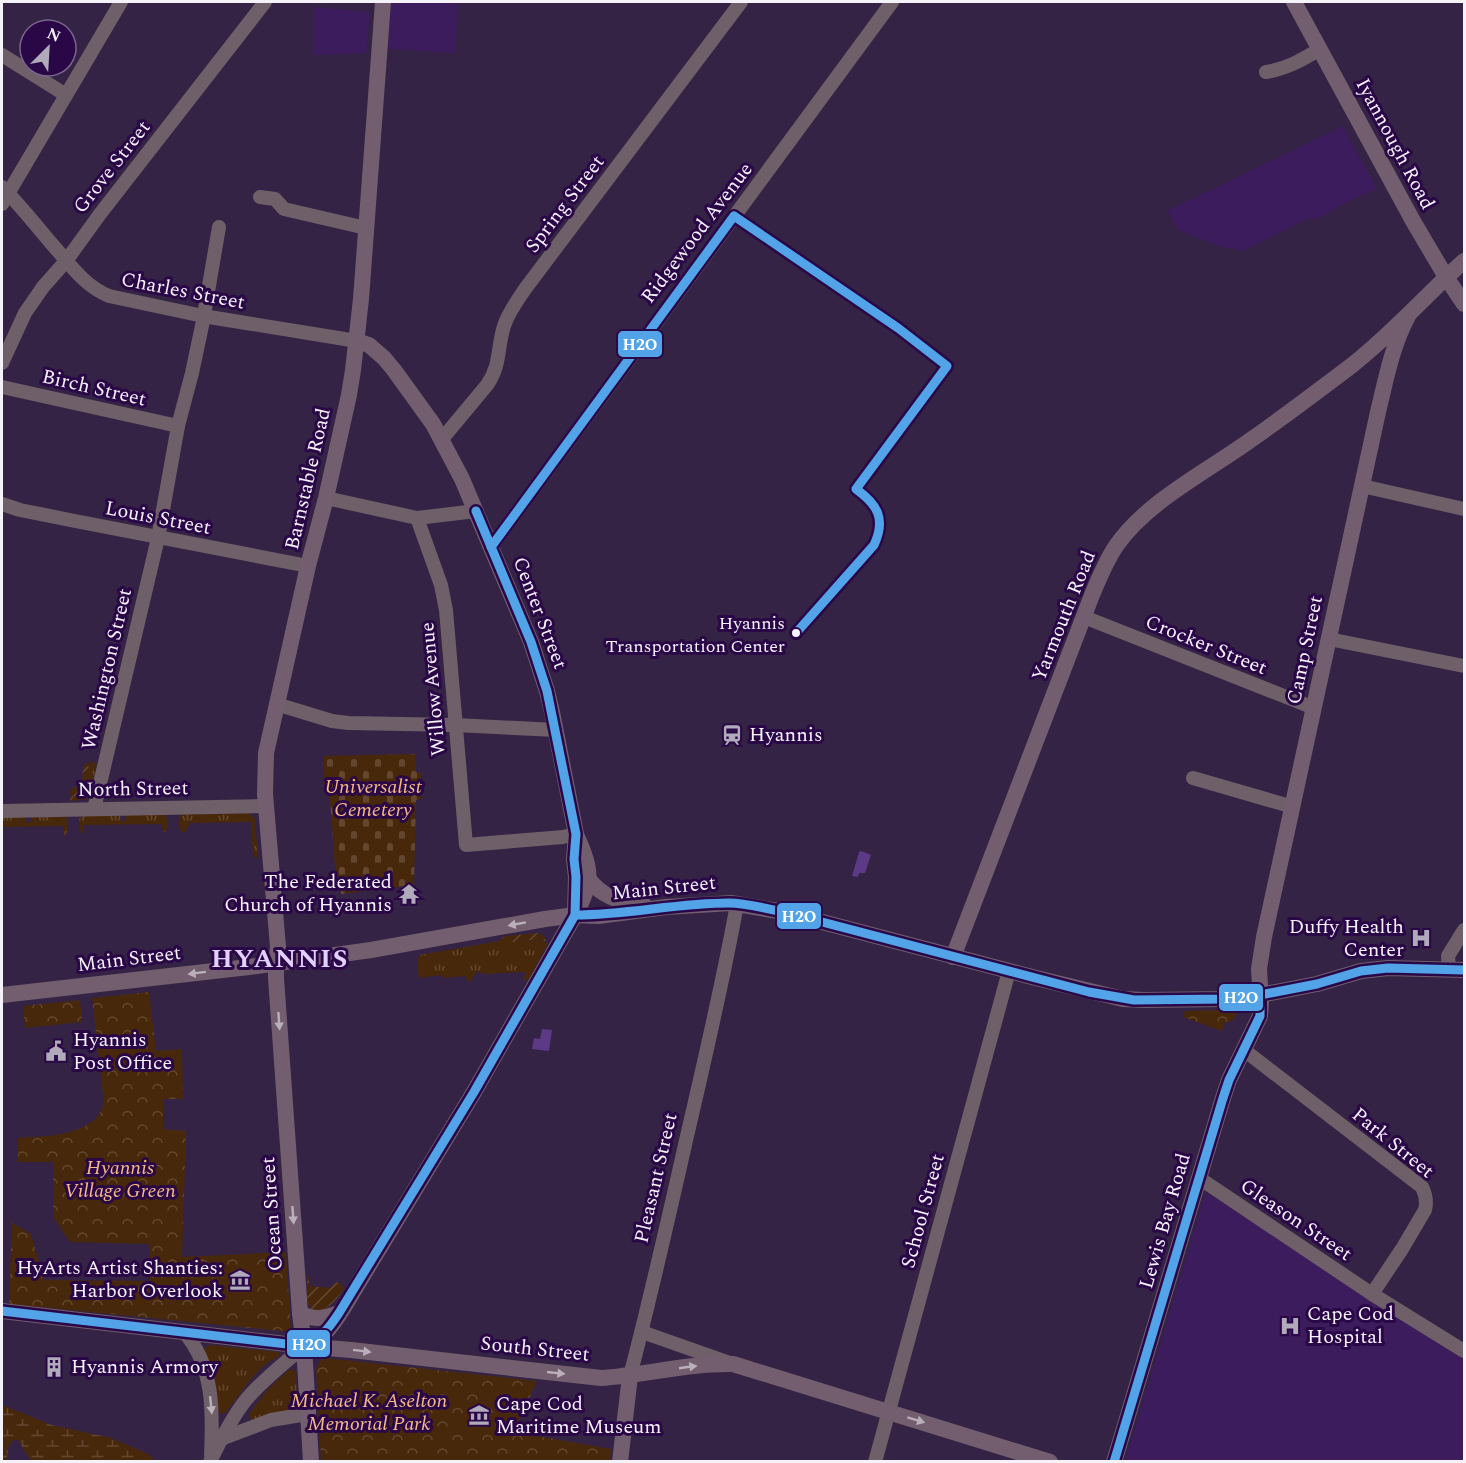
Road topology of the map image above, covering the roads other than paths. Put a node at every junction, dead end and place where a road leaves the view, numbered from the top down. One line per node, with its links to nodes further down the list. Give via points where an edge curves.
1 (121, 2): 10 (street)
2 (265, 2): 15 (street, Grove Street)
3 (383, 2): 14 (main road, Barnstable Road)
4 (741, 2): 27 (street, Spring Street, via 525,289 503,328 494,376)
5 (892, 2): 35 (street, Ridgewood Avenue)
6 (1294, 2): 7 (main road, Iyannough Road)
7 (1320, 48): 9 (street, via 1300,62); 17 (main road, Iyannough Road)
8 (2, 55): 10 (street)
9 (1266, 72)
10 (66, 95): 11 (street)
11 (4, 195): 15 (street, Charles Street)
12 (260, 196): 14 (street, via 275,199 284,209)
13 (219, 227): 19 (street, Washington Street)
14 (366, 228): 21 (main road, Barnstable Road)
15 (66, 261): 19 (street, Charles Street, via 97,291 109,296); 23 (street, Grove Street, via 25,313)
16 (1464, 261): 17 (main road, Yarmouth Road)
17 (1446, 277): 18 (main road, Iyannough Road); 20 (main road, Yarmouth Road)
18 (1464, 304)
19 (204, 316): 21 (street, Charles Street); 26 (street, Washington Street)
20 (1408, 316): 22 (main road, Yarmouth Road); 24 (main road, Camp Street)
21 (357, 341): 27 (main road, Center Street, via 369,345 394,369); 29 (main road, Barnstable Road)
22 (1361, 357): 24 (main road, via 1376,362); 37 (main road, Yarmouth Road, via 1144,515 1109,558)
23 (2, 363)
24 (1387, 373): 28 (main road, Camp Street)
25 (2, 387): 26 (street, Birch Street)
26 (178, 426): 34 (street, Washington Street)
27 (442, 439): 32 (main road, Center Street)
28 (1362, 486): 31 (street); 38 (main road, Camp Street)
29 (326, 498): 33 (street); 36 (main road, Barnstable Road)
30 (2, 504): 34 (street, Louis Street)
31 (1464, 509)
32 (476, 511): 33 (street); 35 (main road, Center Street)
33 (417, 518): 42 (street, Willow Avenue, via 446,610)
34 (158, 538): 36 (street, Louis Street); 47 (street, Washington Street)
35 (491, 547): 43 (main road, Center Street, via 537,661)
36 (308, 566): 40 (main road, Barnstable Road)
37 (1084, 617): 41 (street, Crocker Street); 55 (main road, Yarmouth Road)
38 (1329, 639): 39 (street); 41 (main road, Camp Street)
39 (1464, 666)
40 (276, 704): 42 (street, via 339,722); 45 (main road, Barnstable Road, via 266,753)
41 (1314, 708): 46 (main road, Camp Street)
42 (455, 725): 43 (street); 49 (street, Willow Avenue, via 466,845)
43 (556, 730): 49 (main road, Center Street)
44 (1193, 778): 46 (street)
45 (266, 806): 47 (street, North Street); 56 (main road, Barnstable Road)
46 (1293, 807): 60 (main road, Camp Street, via 1258,969)
47 (94, 809): 48 (street, North Street)
48 (2, 811)
49 (576, 834): 50 (main road, Center Street, via 586,857); 53 (main road, Center Street)
50 (589, 879): 52 (main road, via 606,895); 53 (main road)
51 (737, 904): 52 (main road, Main Street); 55 (main road, Main Street, via 784,912); 68 (street, Pleasant Street)
52 (655, 908): 53 (main road, Main Street, via 598,916)
53 (575, 915): 56 (main road, Main Street, one-way to 56); 66 (main road, via 474,1092)
54 (1464, 930): 57 (street, via 1448,956)
55 (954, 957): 58 (main road, Main Street)
56 (276, 962): 59 (main road, Main Street, one-way to 59); 65 (main road, Ocean Street, one-way to 65)
57 (1456, 970): 60 (main road, Main Street, via 1361,970 1317,984)
58 (1009, 971): 60 (main road, Main Street, via 1124,999); 73 (street, School Street)
59 (2, 995)
60 (1260, 995): 61 (main road, Lewis Bay Road, via 1260,1016)
61 (1244, 1050): 62 (main road, Lewis Bay Road, via 1229,1080); 63 (street, Park Street, via 1422,1187 1425,1210)
62 (1199, 1178): 63 (street, Gleason Street); 81 (main road, Lewis Bay Road)
63 (1372, 1294): 70 (street)
64 (2, 1311): 67 (main road, South Street)
65 (300, 1313): 66 (main road, via 319,1319); 69 (main road, Ocean Street)
66 (339, 1313): 69 (main road, via 322,1337)
67 (184, 1332): 69 (main road, South Street); 76 (street, one-way to 76, via 194,1343 207,1379 212,1417)
68 (642, 1332): 71 (street); 72 (street, Pleasant Street)
69 (304, 1346): 72 (main road, South Street, one-way to 72, via 601,1378); 74 (main road, Ocean Street); 75 (street, via 256,1388)
70 (1464, 1351)
71 (733, 1364): 72 (main road, South Street, one-way to 71); 73 (main road, South Street)
72 (630, 1376): 78 (main road, Pleasant Street)
73 (889, 1412): 79 (street, School Street); 80 (main road, South Street, one-way to 80)
74 (307, 1414): 75 (street, via 271,1420); 77 (main road, Ocean Street)
75 (221, 1439): 76 (street)
76 (210, 1460)
77 (311, 1461)
78 (620, 1461)
79 (875, 1461)
80 (1050, 1461)
81 (1114, 1461)

